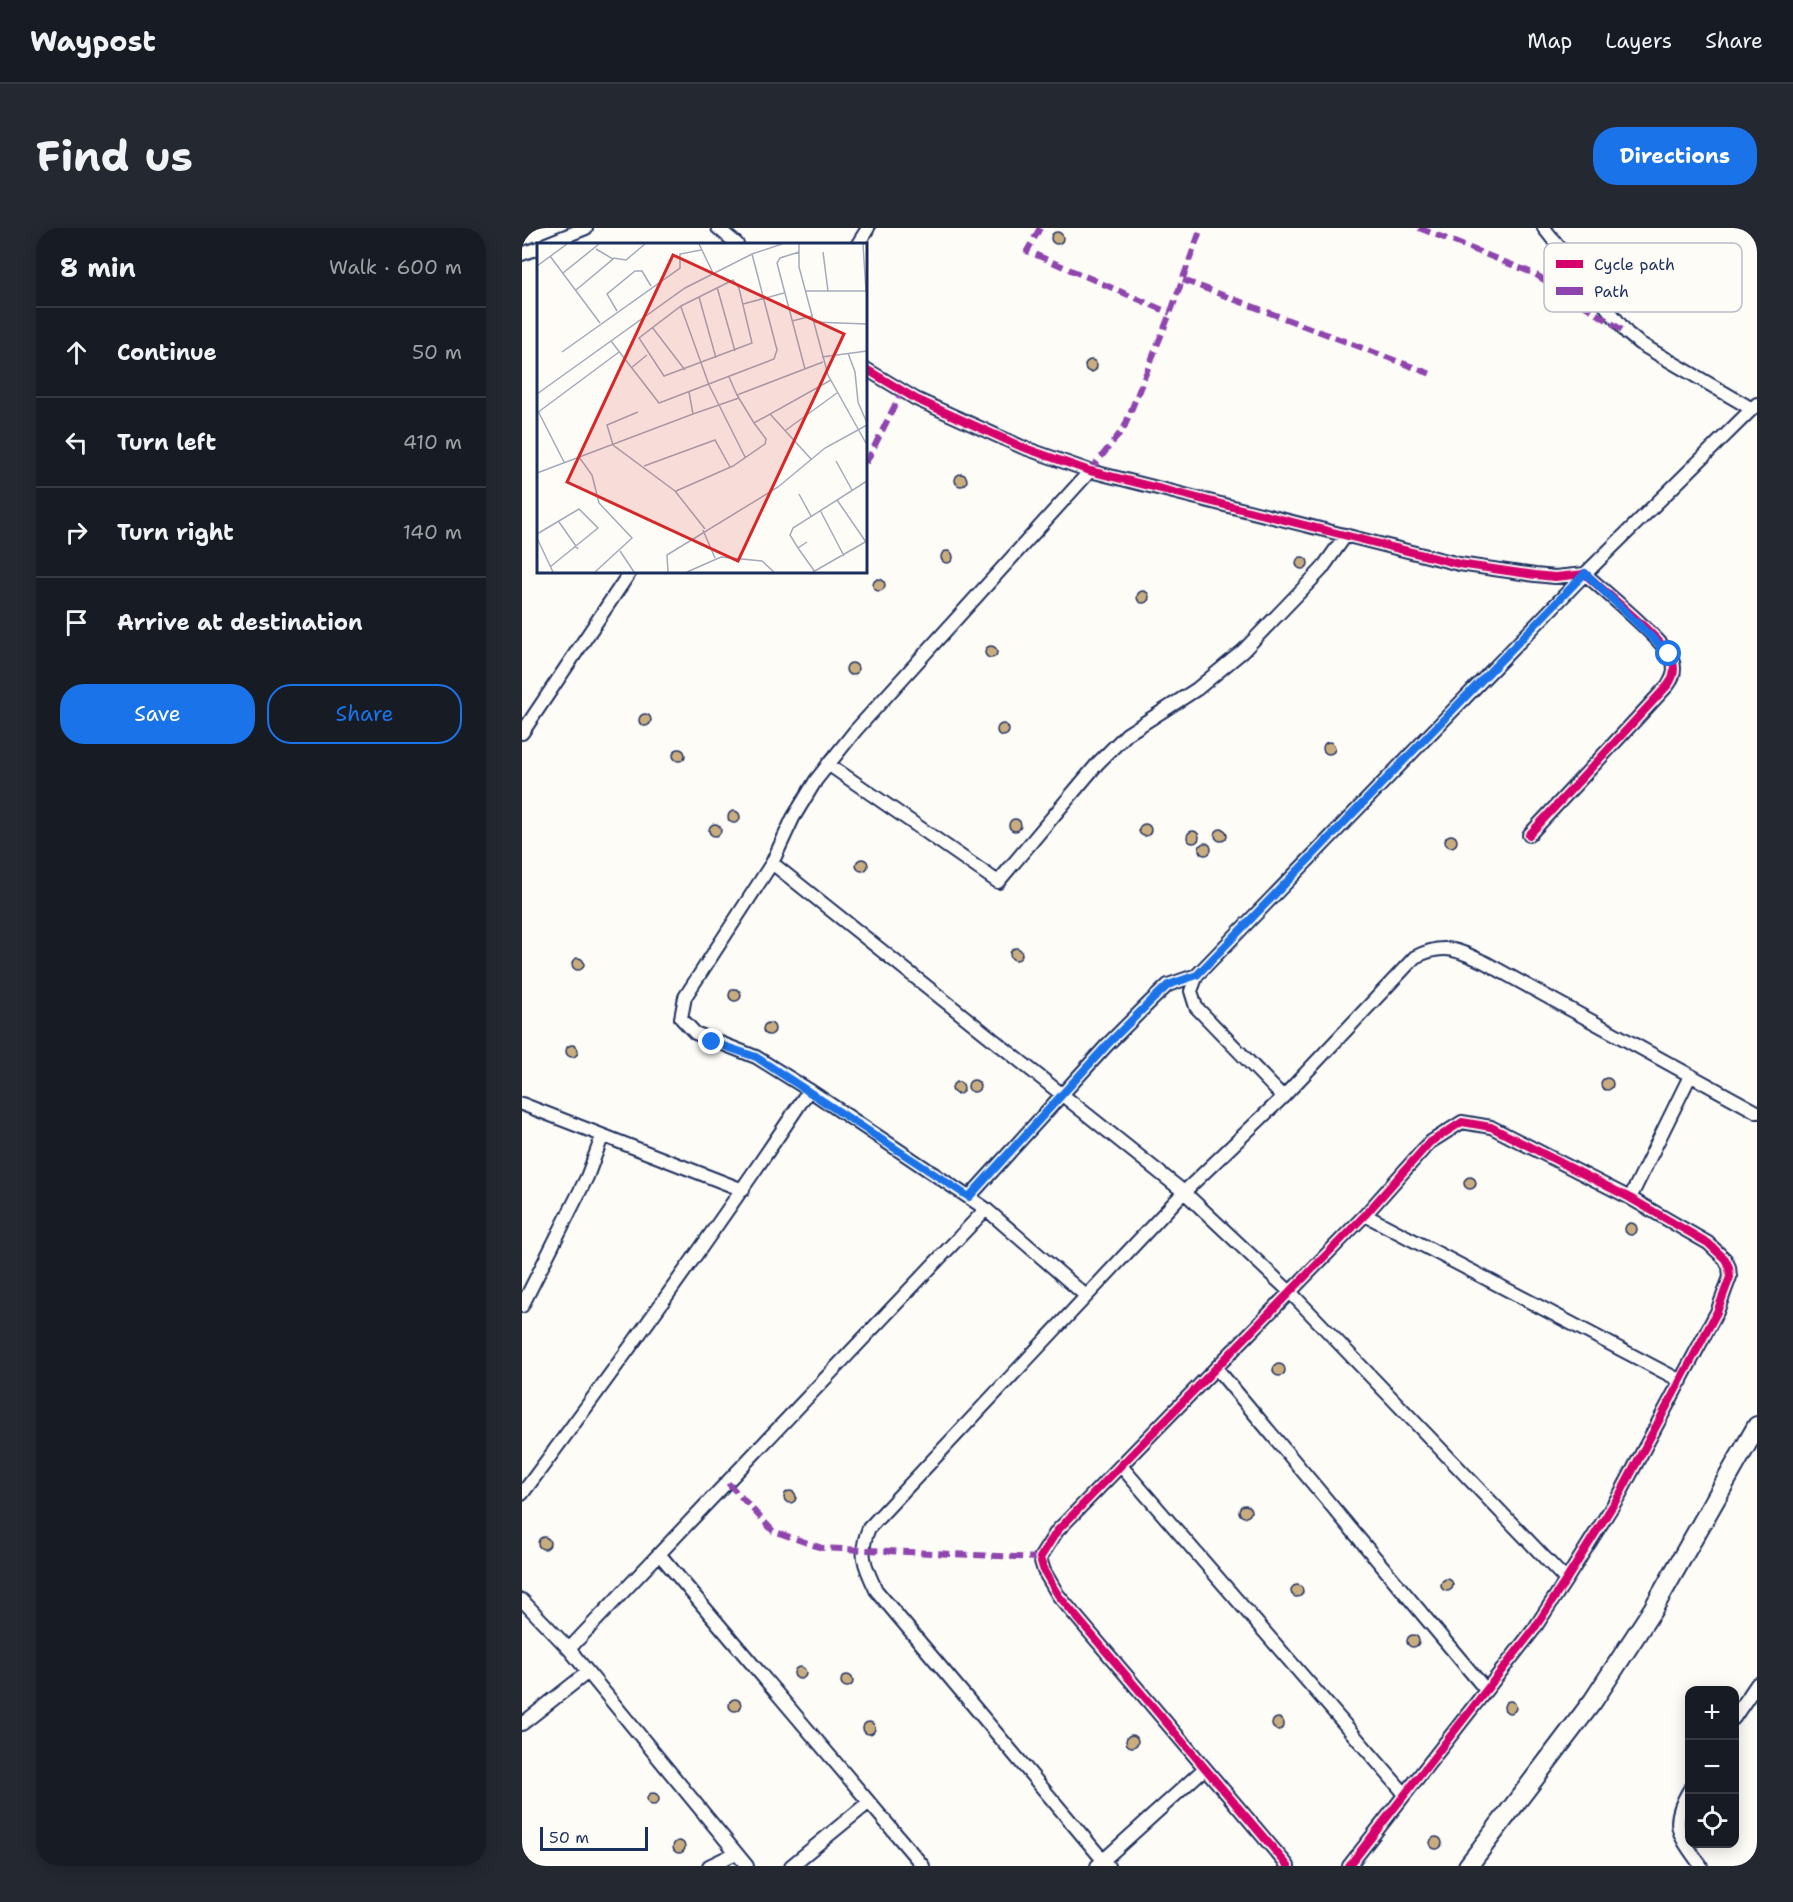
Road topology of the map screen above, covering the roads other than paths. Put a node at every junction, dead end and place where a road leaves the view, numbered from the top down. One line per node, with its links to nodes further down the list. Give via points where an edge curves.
1 (586, 228): 5 (street)
2 (718, 228): 6 (street)
3 (868, 228): 7 (street)
4 (1544, 228): 8 (street)
5 (548, 243)
6 (736, 243)
7 (859, 243)
8 (1556, 243)
9 (537, 248): 10 (street)
10 (522, 254)
11 (1610, 312): 13 (street, via 1639,343)
12 (867, 370): 14 (street, via 925,403 1023,447)
13 (1755, 406): 17 (street)
14 (1090, 471): 15 (street); 19 (street)
15 (1346, 534): 17 (street, via 1459,564 1506,572 1555,577); 19 (street, via 1321,570 1243,651 1197,689 1127,734 998,882)
16 (629, 573): 18 (street)
17 (1585, 573): 20 (street, via 1659,642 1672,659 1674,675); 22 (street)
18 (522, 733)
19 (828, 764): 21 (street, via 793,818)
20 (1528, 835)
21 (772, 863): 24 (street, via 685,997 681,1018 695,1034 756,1057); 25 (street)
22 (1197, 975): 25 (street, via 1168,985); 26 (street, via 1191,991 1196,1007)
23 (1690, 1076): 26 (street, via 1486,963 1442,947 1414,957); 28 (street); 33 (street)
24 (808, 1090): 30 (street); 32 (street)
25 (1063, 1094): 31 (street); 32 (street)
26 (1284, 1097): 31 (street)
27 (522, 1104): 29 (street)
28 (1757, 1112)
29 (602, 1137): 30 (street); 38 (street)
30 (743, 1190): 43 (street)
31 (1184, 1192): 36 (street); 37 (street)
32 (969, 1197): 34 (street)
33 (1629, 1198): 35 (street, via 1491,1127 1469,1121 1457,1124 1429,1143); 40 (street, via 1708,1243 1729,1267 1730,1277 1721,1304)
34 (986, 1209): 37 (street); 44 (street)
35 (1365, 1215): 36 (street); 40 (street)
36 (1291, 1293): 39 (street); 45 (street)
37 (1086, 1296): 58 (street, via 869,1528 861,1546 876,1590)
38 (522, 1306)
39 (1217, 1370): 42 (street); 50 (street)
40 (1682, 1380): 45 (street, via 1620,1494)
41 (1757, 1426): 65 (street, via 1653,1609 1593,1701)
42 (1121, 1466): 53 (street, via 1057,1530 1043,1551 1041,1565 1058,1595); 54 (street)
43 (522, 1494)
44 (660, 1555): 47 (street); 56 (street)
45 (1566, 1580): 50 (street)
46 (522, 1600): 47 (street)
47 (569, 1649): 48 (street)
48 (588, 1672): 52 (street); 57 (street)
49 (1757, 1684): 51 (street)
50 (1486, 1690): 54 (street)
51 (1739, 1711)
52 (522, 1725)
53 (1204, 1769): 58 (street); 63 (street)
54 (1405, 1794): 64 (street)
55 (1686, 1794): 66 (street, via 1676,1820 1681,1838)
56 (868, 1803): 61 (street); 62 (street)
57 (736, 1853): 59 (street); 60 (street)
58 (1102, 1864)
59 (709, 1866)
60 (747, 1866)
61 (791, 1866)
62 (923, 1866)
63 (1288, 1866)
64 (1349, 1866)
65 (1468, 1866)
66 (1701, 1866)

